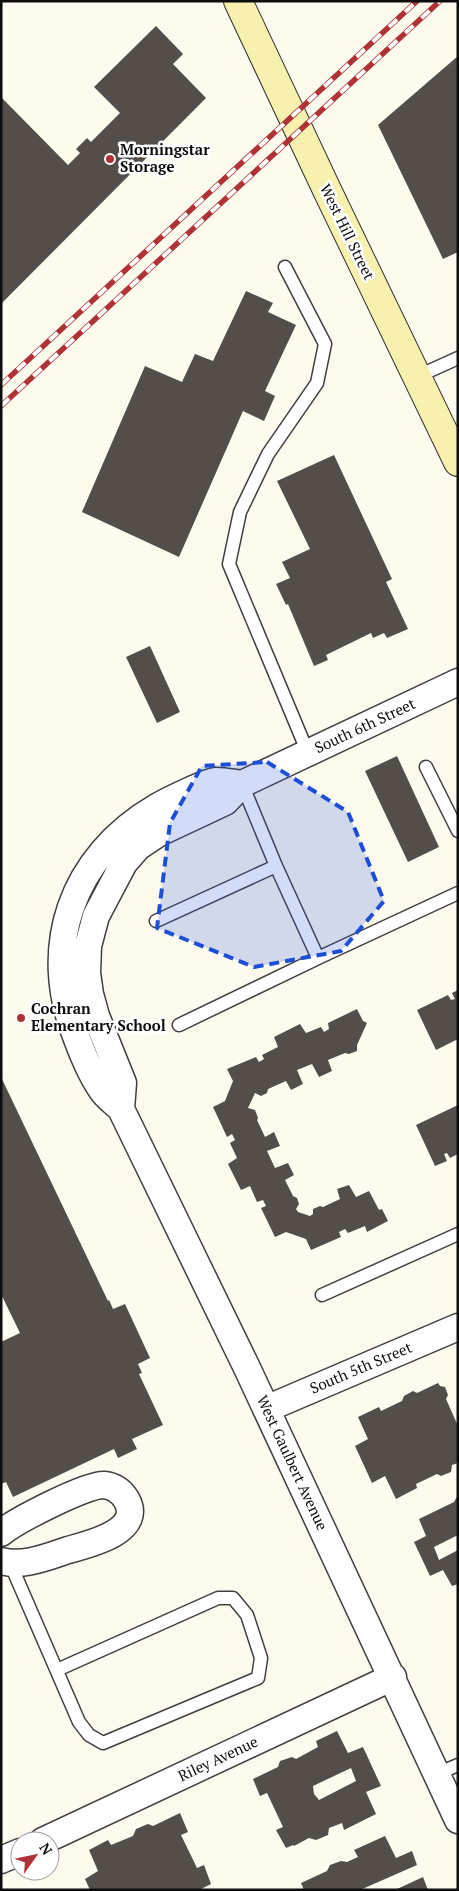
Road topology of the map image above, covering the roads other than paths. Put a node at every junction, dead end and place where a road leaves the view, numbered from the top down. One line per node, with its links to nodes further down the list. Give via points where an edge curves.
1 (238, 1): 4 (street, West Hill Street)
2 (285, 266): 7 (lane, via 324,344 317,383 268,454 240,512 229,564)
3 (458, 358): 4 (lane)
4 (416, 377): 5 (street, West Hill Street)
5 (458, 462)
6 (458, 682): 7 (street, South 6th Street)
7 (308, 753): 9 (street, South 6th Street)
8 (426, 767): 10 (lane)
9 (242, 784): 11 (lane); 19 (street, West Gaulbert Avenue, via 214,781 168,801 138,819 105,847 73,898 61,944 61,965 65,1002 81,1051 104,1093 121,1109)
10 (458, 831)
11 (276, 866): 13 (lane); 14 (lane)
12 (458, 892): 14 (lane)
13 (156, 921)
14 (318, 958): 15 (lane)
15 (179, 1025)
16 (458, 1234): 17 (lane)
17 (322, 1295)
18 (458, 1327): 19 (street, South 5th Street)
19 (266, 1410): 23 (street, West Gaulbert Avenue)
20 (1, 1533): 21 (street, via 91,1486 115,1488 124,1495 131,1514 127,1522 106,1537 37,1560)
21 (5, 1562): 22 (lane)
22 (57, 1670): 22 (lane, via 79,1722 89,1735 103,1744 258,1678 261,1658 247,1615 233,1598 218,1598)
23 (392, 1678): 24 (street, West Gaulbert Avenue); 26 (street, Riley Avenue)
24 (447, 1769): 25 (street, West Gaulbert Avenue)
25 (458, 1820)
26 (60, 1833)

